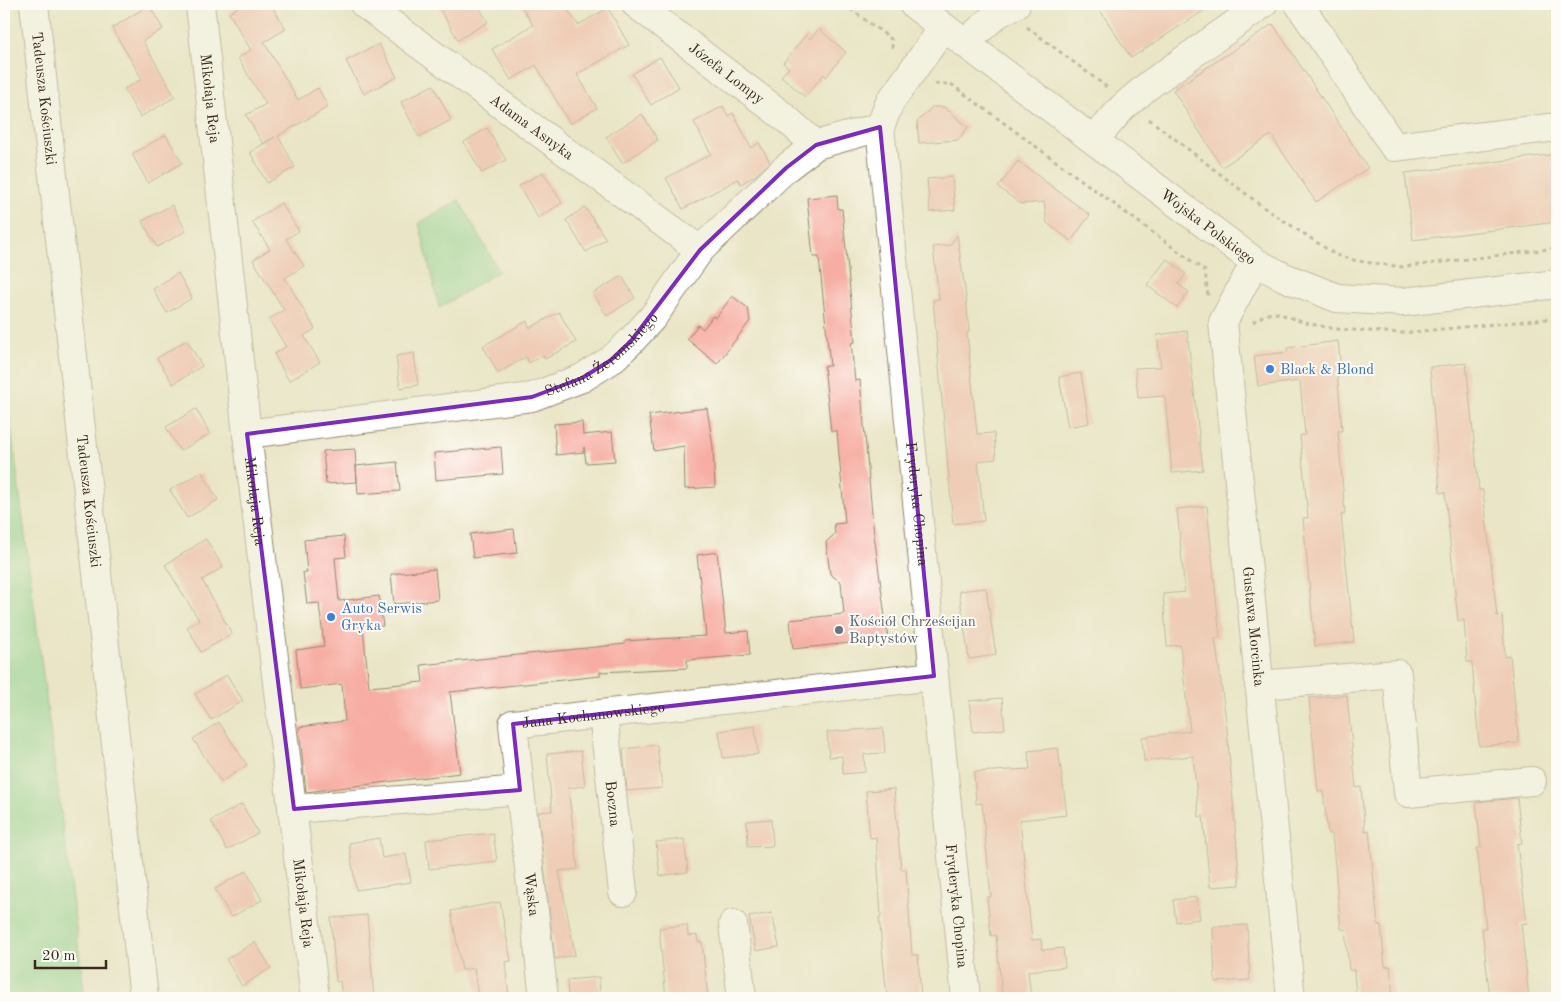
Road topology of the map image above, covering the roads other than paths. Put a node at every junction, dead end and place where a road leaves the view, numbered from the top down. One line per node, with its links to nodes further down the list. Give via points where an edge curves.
1 (34, 4): 27 (street, Tadeusza Kościuszki)
2 (200, 4): 18 (street, Mikołaja Reja)
3 (364, 4): 15 (street, Adama Asnyka)
4 (636, 4): 14 (street, Józefa Lompy)
5 (913, 4): 9 (street, Wojska Polskiego)
6 (1263, 4): 13 (street, via 1149,85)
7 (1298, 4): 12 (street, via 1394,147)
8 (1010, 7): 10 (street, via 982,26)
9 (944, 27): 10 (street, Wojska Polskiego); 11 (street, Fryderyka Chopina, via 890,102)
10 (965, 43): 13 (street, Wojska Polskiego)
11 (880, 127): 14 (street, Stefana Żeromskiego); 19 (street, Fryderyka Chopina)
12 (1557, 127)
13 (1094, 140): 16 (street, Wojska Polskiego)
14 (816, 145): 15 (street, Stefana Żeromskiego, via 786,168)
15 (700, 250): 18 (street, Stefana Żeromskiego, via 653,317 631,341 611,360 582,378 532,397)
16 (1255, 262): 17 (street, Wojska Polskiego, via 1338,298 1404,302); 20 (street, Gustawa Morcinka, via 1223,322)
17 (1557, 284)
18 (247, 434): 24 (street, Mikołaja Reja)
19 (934, 676): 21 (street, Jana Kochanowskiego); 31 (street, Fryderyka Chopina)
20 (1259, 685): 22 (street, via 1397,674 1408,793); 32 (street, Gustawa Morcinka)
21 (603, 714): 23 (street, Jana Kochanowskiego, via 513,724); 25 (street, Boczna)
22 (1532, 781)
23 (520, 790): 24 (street); 29 (street, Wąska)
24 (294, 809): 28 (street, Mikołaja Reja)
25 (623, 892)
26 (733, 924): 30 (street)
27 (144, 998)
28 (315, 998)
29 (544, 998)
30 (742, 998)
31 (966, 998)
32 (1291, 998)

